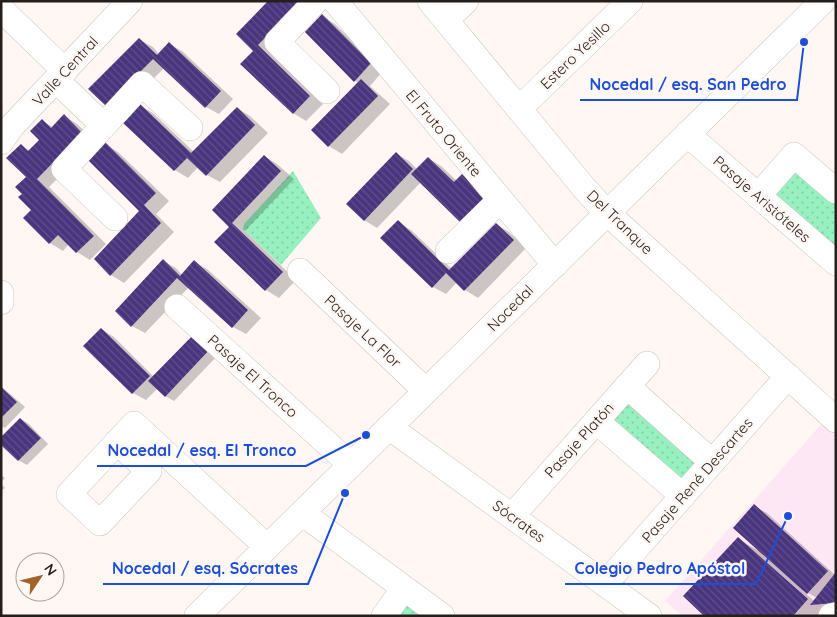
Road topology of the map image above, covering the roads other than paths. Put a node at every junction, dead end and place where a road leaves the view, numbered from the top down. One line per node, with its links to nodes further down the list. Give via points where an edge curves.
1 (130, 1): 10 (street, Valle Central)
2 (316, 1): 11 (street, via 277,42)
3 (335, 1): 19 (street, El Fruto Oriente)
4 (430, 1): 9 (street, Del Tranque)
5 (466, 1): 9 (street)
6 (630, 1): 12 (street, Estero Yesillo)
7 (823, 1): 15 (street, Nocedal)
8 (1, 10): 10 (street)
9 (446, 20): 12 (street, Del Tranque)
10 (61, 75): 13 (street); 16 (street, Valle Central)
11 (327, 91)
12 (519, 109): 20 (street, Del Tranque)
13 (103, 125): 14 (street, via 142,84); 21 (street, via 64,169)
14 (190, 128)
15 (687, 134): 18 (street, Pasaje Aristóteles); 20 (street, Nocedal)
16 (1, 142)
17 (836, 191): 18 (street, via 794,155)
18 (758, 196): 23 (street, Pasaje Aristóteles)
19 (500, 200): 22 (street); 24 (street, El Fruto Oriente)
20 (608, 213): 24 (street, Nocedal); 30 (street, Del Tranque)
21 (115, 218)
22 (448, 251)
23 (836, 263)
24 (555, 264): 32 (street, Nocedal)
25 (300, 271): 32 (street, Pasaje La Flor)
26 (1, 293): 27 (street)
27 (1, 302)
28 (177, 307): 38 (street, Pasaje El Tronco)
29 (647, 364): 31 (street, Pasaje Platón)
30 (788, 376): 33 (street, Del Tranque); 37 (street, Pasaje René Descartes)
31 (627, 386): 34 (street, Pasaje Platón); 37 (street)
32 (426, 391): 35 (street, Nocedal)
33 (836, 420)
34 (596, 421): 39 (street); 41 (street, Pasaje Platón)
35 (389, 427): 38 (street, Nocedal); 41 (street, Sócrates)
36 (126, 433): 42 (street)
37 (712, 462): 39 (street, Pasaje René Descartes)
38 (351, 465): 40 (street, Nocedal)
39 (683, 496): 43 (street, Pasaje René Descartes)
40 (302, 513): 42 (street, Nocedal); 44 (street)
41 (512, 516): 43 (street, Sócrates)
42 (267, 547): 46 (street, Nocedal)
43 (606, 584): 49 (street, Sócrates)
44 (404, 588): 47 (street); 48 (street)
45 (836, 615): 50 (street)
46 (196, 616)
47 (384, 616)
48 (442, 616)
49 (649, 616)
50 (831, 616)

